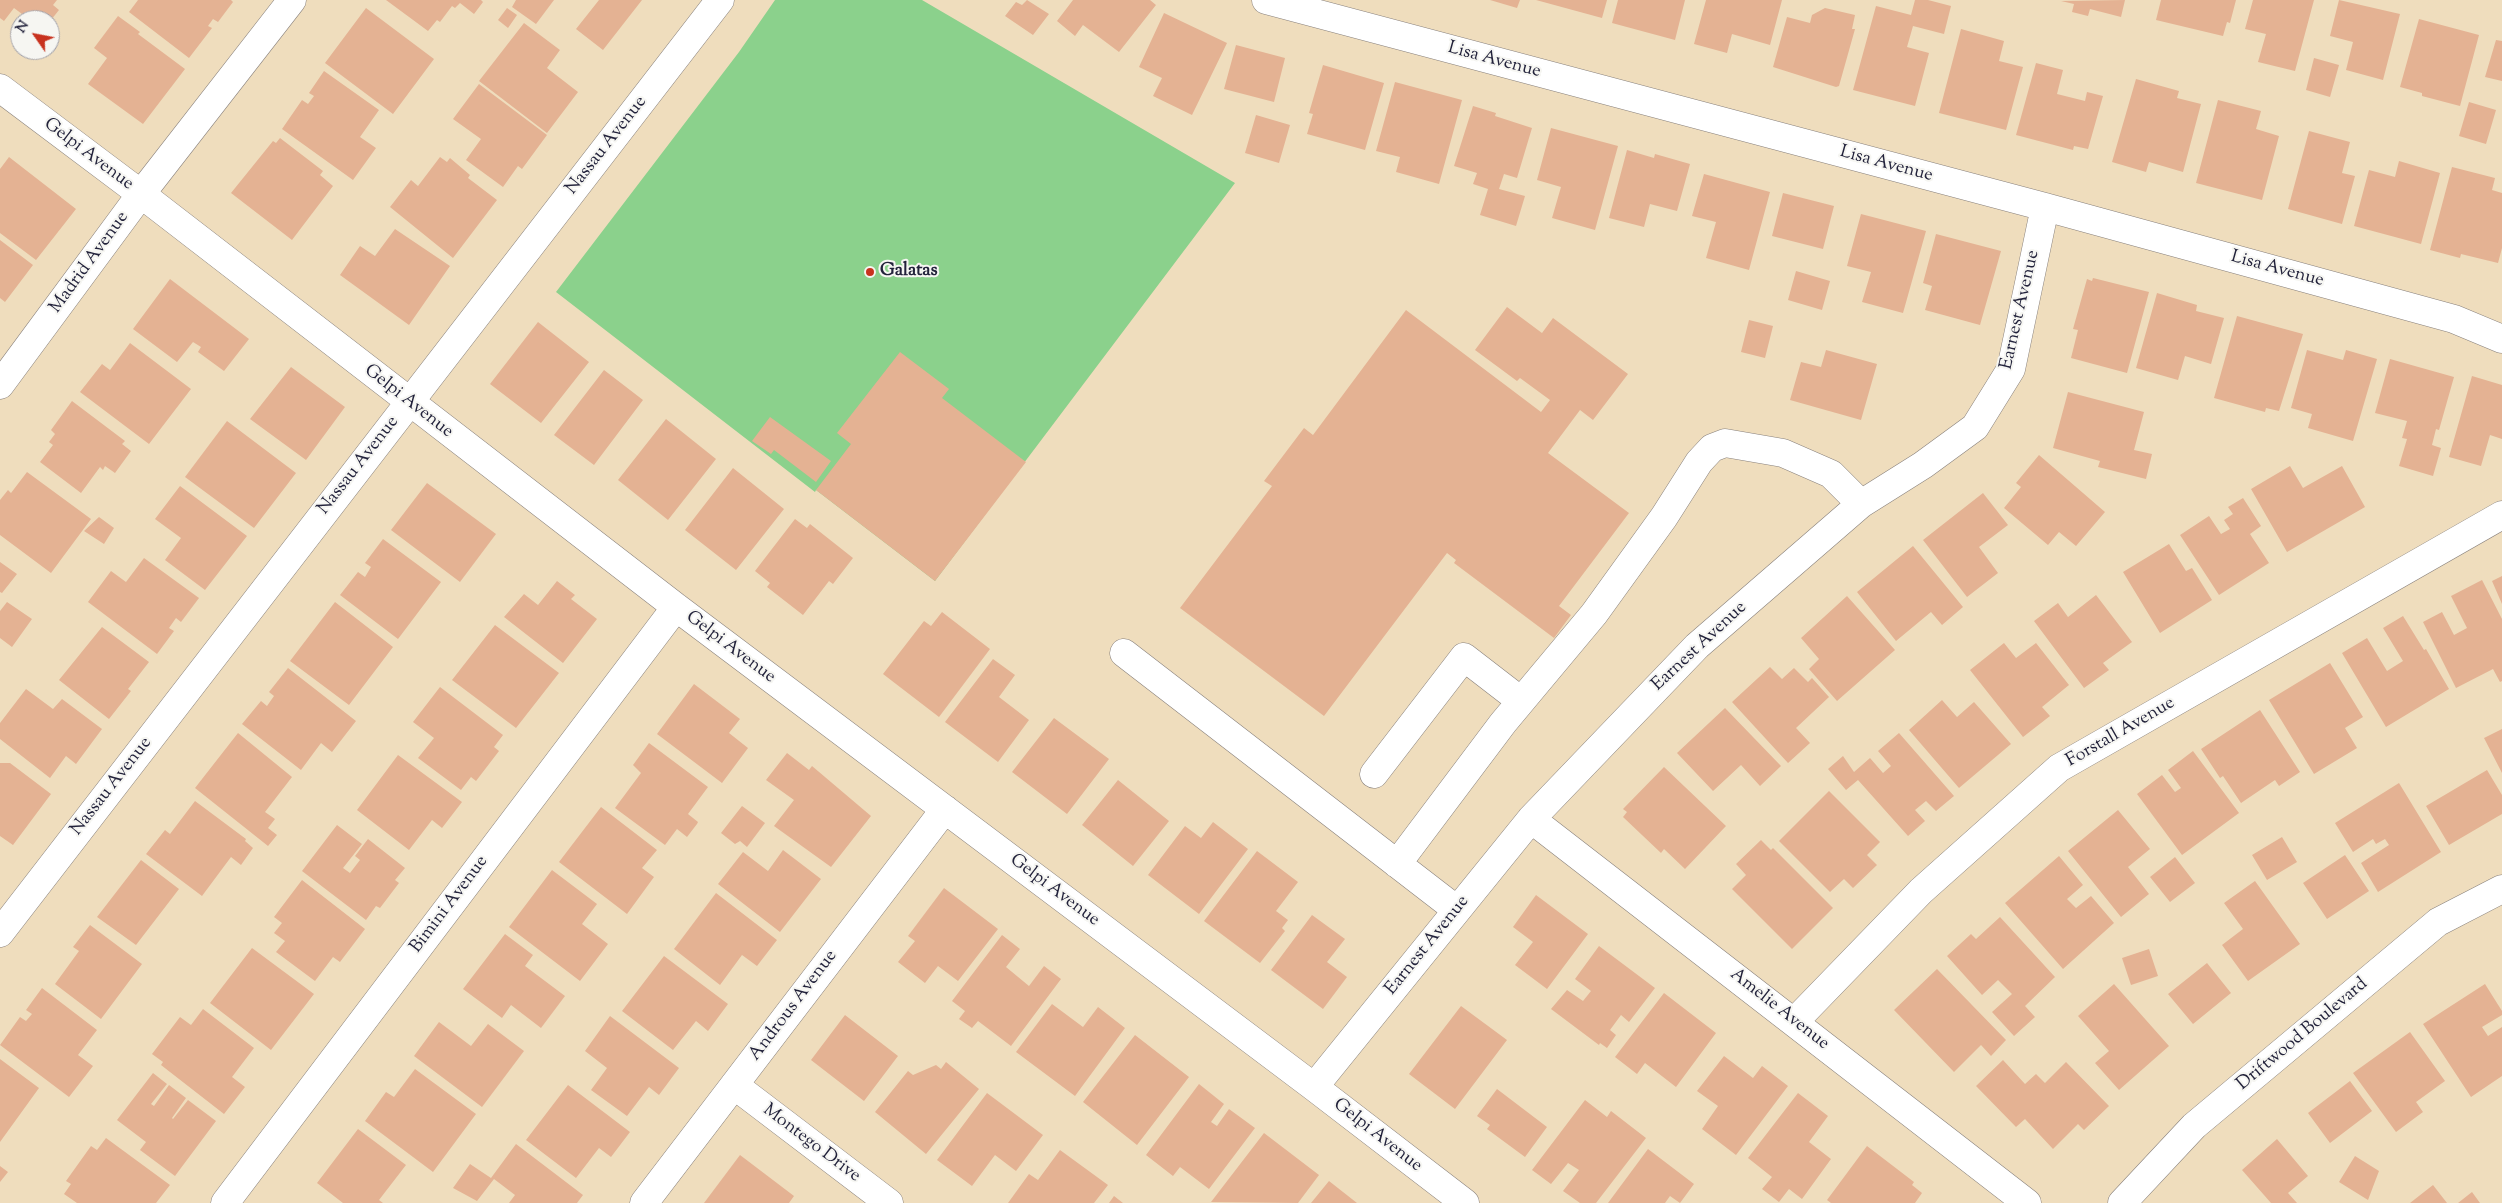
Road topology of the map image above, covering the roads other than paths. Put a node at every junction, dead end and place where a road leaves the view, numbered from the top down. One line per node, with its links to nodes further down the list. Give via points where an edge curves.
1 (292, 0): 5 (street, Madrid Avenue)
2 (720, 0): 9 (street, Nassau Avenue)
3 (1266, 0): 6 (street, Lisa Avenue)
4 (0, 88): 5 (street, Gelpi Avenue)
5 (140, 194): 8 (street, Madrid Avenue); 9 (street, Gelpi Avenue)
6 (2045, 207): 7 (street, Lisa Avenue, via 2454,319); 10 (street, Earnest Avenue, via 2010,369 1975,426)
7 (2502, 339)
8 (0, 385)
9 (408, 403): 12 (street, Gelpi Avenue); 21 (street, Nassau Avenue)
10 (1861, 504): 14 (street, via 1831,474 1783,454 1725,443 1712,448 1594,614); 17 (street, Earnest Avenue, via 1698,646)
11 (2502, 516): 22 (street, Forstall Avenue, via 2059,768 1921,891)
12 (676, 607): 16 (street, Gelpi Avenue); 25 (street, Bimini Avenue)
13 (1124, 653): 18 (street)
14 (1521, 701): 15 (street, via 1464,657); 18 (street)
15 (1374, 774)
16 (945, 809): 23 (street, Androus Avenue); 24 (street, Gelpi Avenue)
17 (1531, 819): 20 (street, Earnest Avenue); 22 (street, Amelie Avenue)
18 (1397, 864): 20 (street)
19 (2502, 889): 30 (street, Driftwood Boulevard, via 2438,922 2194,1126)
20 (1457, 910): 24 (street, Earnest Avenue)
21 (0, 933)
22 (1795, 1021): 29 (street, Amelie Avenue)
23 (734, 1085): 26 (street, Androus Avenue); 27 (street, Montego Drive)
24 (1314, 1087): 28 (street, Gelpi Avenue)
25 (225, 1203)
26 (644, 1203)
27 (888, 1203)
28 (1465, 1203)
29 (2027, 1203)
30 (2122, 1203)

